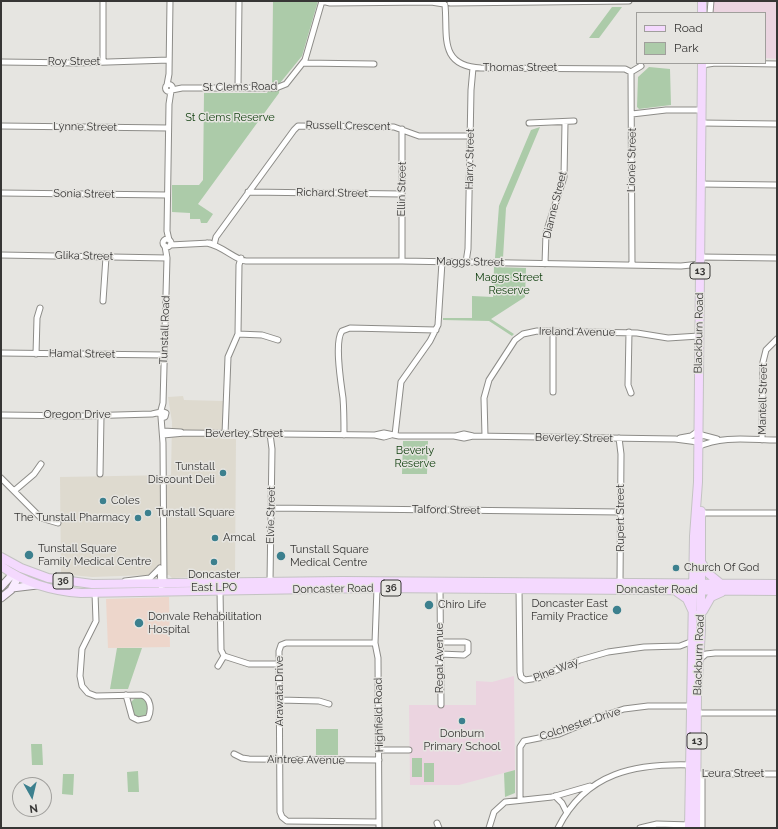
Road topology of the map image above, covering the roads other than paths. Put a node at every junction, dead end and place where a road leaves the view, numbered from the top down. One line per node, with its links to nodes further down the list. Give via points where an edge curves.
1 (102, 1): 16 (street)
2 (170, 1): 14 (street, Tunstall Road)
3 (239, 1): 26 (street)
4 (324, 1): 10 (street); 17 (street, St Clems Road)
5 (433, 1): 10 (street); 11 (street)
6 (461, 1): 7 (street); 11 (street)
7 (629, 1)
8 (702, 1): 12 (main road)
9 (711, 1): 13 (street)
10 (336, 2)
11 (447, 3): 23 (street, Thomas Street, via 446,42 450,53 461,64)
12 (702, 12)
13 (710, 12)
14 (169, 61): 16 (street, Roy Street); 25 (street, Tunstall Road)
15 (1, 62): 16 (street, Roy Street)
16 (103, 62)
17 (303, 63): 18 (street); 26 (street, St Clems Road, via 282,87)
18 (374, 64)
19 (702, 64): 27 (main road, Blackburn Road / 13)
20 (766, 64): 21 (street)
21 (777, 64)
22 (641, 66): 24 (street)
23 (473, 68): 24 (street, Thomas Street, via 625,69); 37 (street, Harry Street, via 470,90)
24 (632, 72): 28 (street, Lionel Street)
25 (170, 88): 26 (street, St Clems Road); 35 (street, Tunstall Road)
26 (238, 88)
27 (701, 110): 28 (street, via 666,110); 32 (main road, Blackburn Road / 13)
28 (632, 114): 56 (street, Lionel Street)
29 (574, 121): 31 (street)
30 (529, 123): 31 (street)
31 (565, 123): 55 (street, Dianne Street, via 564,177 546,233)
32 (701, 123): 33 (street); 38 (main road, Blackburn Road / 13)
33 (777, 124)
34 (1, 126): 35 (street, Lynne Street)
35 (168, 128): 43 (street, Tunstall Road)
36 (402, 129): 37 (street, Russell Crescent, via 419,136); 40 (street, Russell Crescent, via 298,126); 42 (street, Ellin Street)
37 (470, 136): 53 (street, Harry Street)
38 (700, 184): 39 (street); 54 (main road, Blackburn Road / 13)
39 (777, 185)
40 (250, 190): 42 (street, Richard Street); 45 (street, Russell Crescent)
41 (1, 193): 43 (street, Sonia Street)
42 (402, 194): 51 (street, Ellin Street)
43 (167, 195): 44 (street, Tunstall Road)
44 (168, 243): 45 (street); 48 (street, Tunstall Road)
45 (214, 243): 50 (street, via 221,244)
46 (1, 255): 47 (street, Glika Street)
47 (106, 256): 48 (street, Glika Street); 57 (street)
48 (166, 258): 68 (street, Tunstall Road)
49 (777, 258): 54 (street, Maggs Street)
50 (240, 259): 51 (street, Maggs Street); 62 (street)
51 (401, 261): 52 (street, Maggs Street)
52 (440, 262): 53 (street, Maggs Street); 59 (street)
53 (467, 262): 55 (street, Maggs Street)
54 (700, 263): 56 (street, Maggs Street, via 682,266); 63 (main road, Blackburn Road / 13)
55 (545, 264): 56 (street, Maggs Street)
56 (631, 265)
57 (103, 301)
58 (40, 308): 67 (street, via 36,318)
59 (436, 330): 77 (street, via 350,328 342,331 339,371 343,400); 78 (street, via 401,382)
60 (553, 331): 61 (street, Ireland Avenue); 69 (street); 79 (street, Ireland Avenue, via 526,333 512,343 487,384)
61 (629, 332): 63 (street, Ireland Avenue); 70 (street, via 628,385)
62 (238, 334): 65 (street, via 262,335); 75 (street, via 228,357)
63 (699, 338): 82 (main road, Blackburn Road / 13)
64 (777, 339): 84 (street, Mantell Street, via 766,350 763,362)
65 (278, 340)
66 (1, 353): 67 (street, Hamal Street)
67 (36, 354): 68 (street, Hamal Street)
68 (164, 355): 71 (street, Tunstall Road)
69 (553, 392)
70 (631, 393)
71 (162, 414): 73 (street, Oregon Drive); 74 (street, Tunstall Road)
72 (1, 415): 73 (street, Oregon Drive)
73 (100, 416): 87 (street)
74 (163, 431): 75 (street, Beverley Street); 95 (street, Tunstall Road)
75 (227, 434): 76 (street, Beverley Street)
76 (272, 434): 77 (street, Beverley Street); 90 (street, Elvie Street)
77 (343, 435): 78 (street, Beverley Street)
78 (395, 435): 79 (street, Beverley Street)
79 (483, 436): 80 (street, Beverley Street)
80 (621, 438): 81 (street, Beverley Street); 91 (street, Rupert Street)
81 (675, 439): 82 (street, Beverley Street); 82 (street, Beverley Street, via 690,436)
82 (698, 439): 83 (street, Beverley Street); 83 (street, Beverley Street, via 706,443); 92 (main road, Blackburn Road / 13)
83 (722, 440): 84 (street, Beverley Street)
84 (762, 440): 85 (street, Beverley Street)
85 (777, 440)
86 (41, 464): 89 (street, via 34,474)
87 (100, 474)
88 (1, 478): 89 (street)
89 (14, 491): 94 (street, via 41,518)
90 (271, 508): 91 (street, Talford Street); 103 (street, Elvie Street)
91 (621, 512): 104 (street, Rupert Street)
92 (699, 512): 93 (street); 97 (main road, Blackburn Road / 13); 112 (main road, Blackburn Road / 13)
93 (777, 513)
94 (58, 523)
95 (162, 553): 100 (street, Tunstall Road); 105 (street, Tunstall Road)
96 (1, 557): 99 (main road, 36)
97 (701, 561): 106 (main road, via 709,574); 112 (main road, Blackburn Road / 13)
98 (1, 566): 101 (main road, 36)
99 (21, 568): 101 (main road); 102 (main road, Doncaster Road / 36)
100 (160, 568): 105 (street, Tunstall Road); 107 (street, via 149,578)
101 (15, 576): 109 (main road, Doncaster Road / 36); 110 (main road); 118 (main road)
102 (48, 578): 107 (main road, Doncaster Road / 36, via 75,583); 115 (main road, via 46,583)
103 (270, 581): 105 (main road, Doncaster Road / 36); 111 (main road, Doncaster Road / 36)
104 (620, 582): 111 (main road, Doncaster Road / 36); 112 (main road, Doncaster Road / 36)
105 (162, 583): 107 (main road, Doncaster Road / 36); 121 (street, Tunstall Road)
106 (720, 583): 108 (main road, Doncaster Road / 36); 112 (main road, Doncaster Road / 36)
107 (107, 584)
108 (777, 584)
109 (37, 585): 115 (main road, Doncaster Road / 36); 118 (main road)
110 (2, 586): 118 (main road, via 4,592)
111 (375, 586): 113 (main road, Doncaster Road / 36); 116 (main road, Doncaster Road / 36); 127 (street, Highfield Road)
112 (698, 587): 117 (main road, Doncaster Road / 36); 119 (main road, Doncaster Road / 36); 124 (main road, Blackburn Road / 13)
113 (440, 588): 114 (main road, Doncaster Road / 36); 126 (street, Regal Avenue)
114 (519, 588): 119 (main road, Doncaster Road / 36); 128 (street, Pine Way, via 520,674 525,680 538,678 580,660 608,652)
115 (52, 589): 122 (main road, Doncaster Road / 36)
116 (220, 590): 121 (main road, Doncaster Road / 36); 131 (street, via 221,650)
117 (729, 590): 120 (main road, Doncaster Road / 36); 124 (main road, via 711,597)
118 (10, 591): 123 (main road)
119 (677, 591): 124 (main road)
120 (777, 591)
121 (162, 592): 122 (main road, Doncaster Road / 36)
122 (95, 593): 135 (street, via 96,621 82,649 81,682 92,695)
123 (1, 598)
124 (698, 614): 125 (main road, Blackburn Road / 13); 132 (main road, Blackburn Road / 13)
125 (693, 641): 128 (street, Pine Way); 132 (main road, Blackburn Road / 13)
126 (440, 642): 130 (street, Regal Avenue); 130 (street, via 465,642 469,648 464,655)
127 (375, 643): 133 (street, Arawata Drive, via 284,643 279,650); 141 (street, Highfield Road, via 378,658)
128 (680, 646): 132 (street, Pine Way)
129 (777, 653): 132 (street, via 704,651)
130 (440, 654): 138 (street, Regal Avenue)
131 (224, 656): 133 (street, via 249,664); 134 (street)
132 (696, 656): 139 (main road, Blackburn Road / 13)
133 (279, 664): 136 (street, Arawata Drive)
134 (218, 666)
135 (126, 695): 135 (street, via 147,697 150,704 148,718 141,720 132,717)
136 (280, 700): 137 (street, via 318,701); 144 (street, Arawata Drive)
137 (329, 704)
138 (441, 705)
139 (695, 710): 140 (street, Colchester Drive); 146 (main road, Blackburn Road / 13); 150 (street, Colchester Drive, via 648,706 624,709 559,734 524,741 520,747)
140 (777, 713)
141 (379, 750): 142 (street); 145 (street, Highfield Road)
142 (409, 750)
143 (234, 754): 144 (street, Aintree Avenue, via 245,759)
144 (280, 760): 145 (street, Aintree Avenue); 152 (street, Arawata Drive, via 280,812 284,819)
145 (379, 760): 152 (street, Highfield Road)
146 (695, 770): 147 (street, Leura Street); 148 (street, Leura Street, via 639,767); 153 (main road, Blackburn Road / 13); 153 (street)
147 (777, 774)
148 (593, 786): 149 (street); 151 (street)
149 (555, 796): 150 (street); 151 (street)
150 (520, 800): 155 (street, via 508,801 497,807)
151 (567, 813): 156 (street)
152 (379, 822): 154 (street, Highfield Road)
153 (694, 827): 157 (street, via 657,824)
154 (379, 828)
155 (489, 828)
156 (558, 828)
157 (640, 828)

